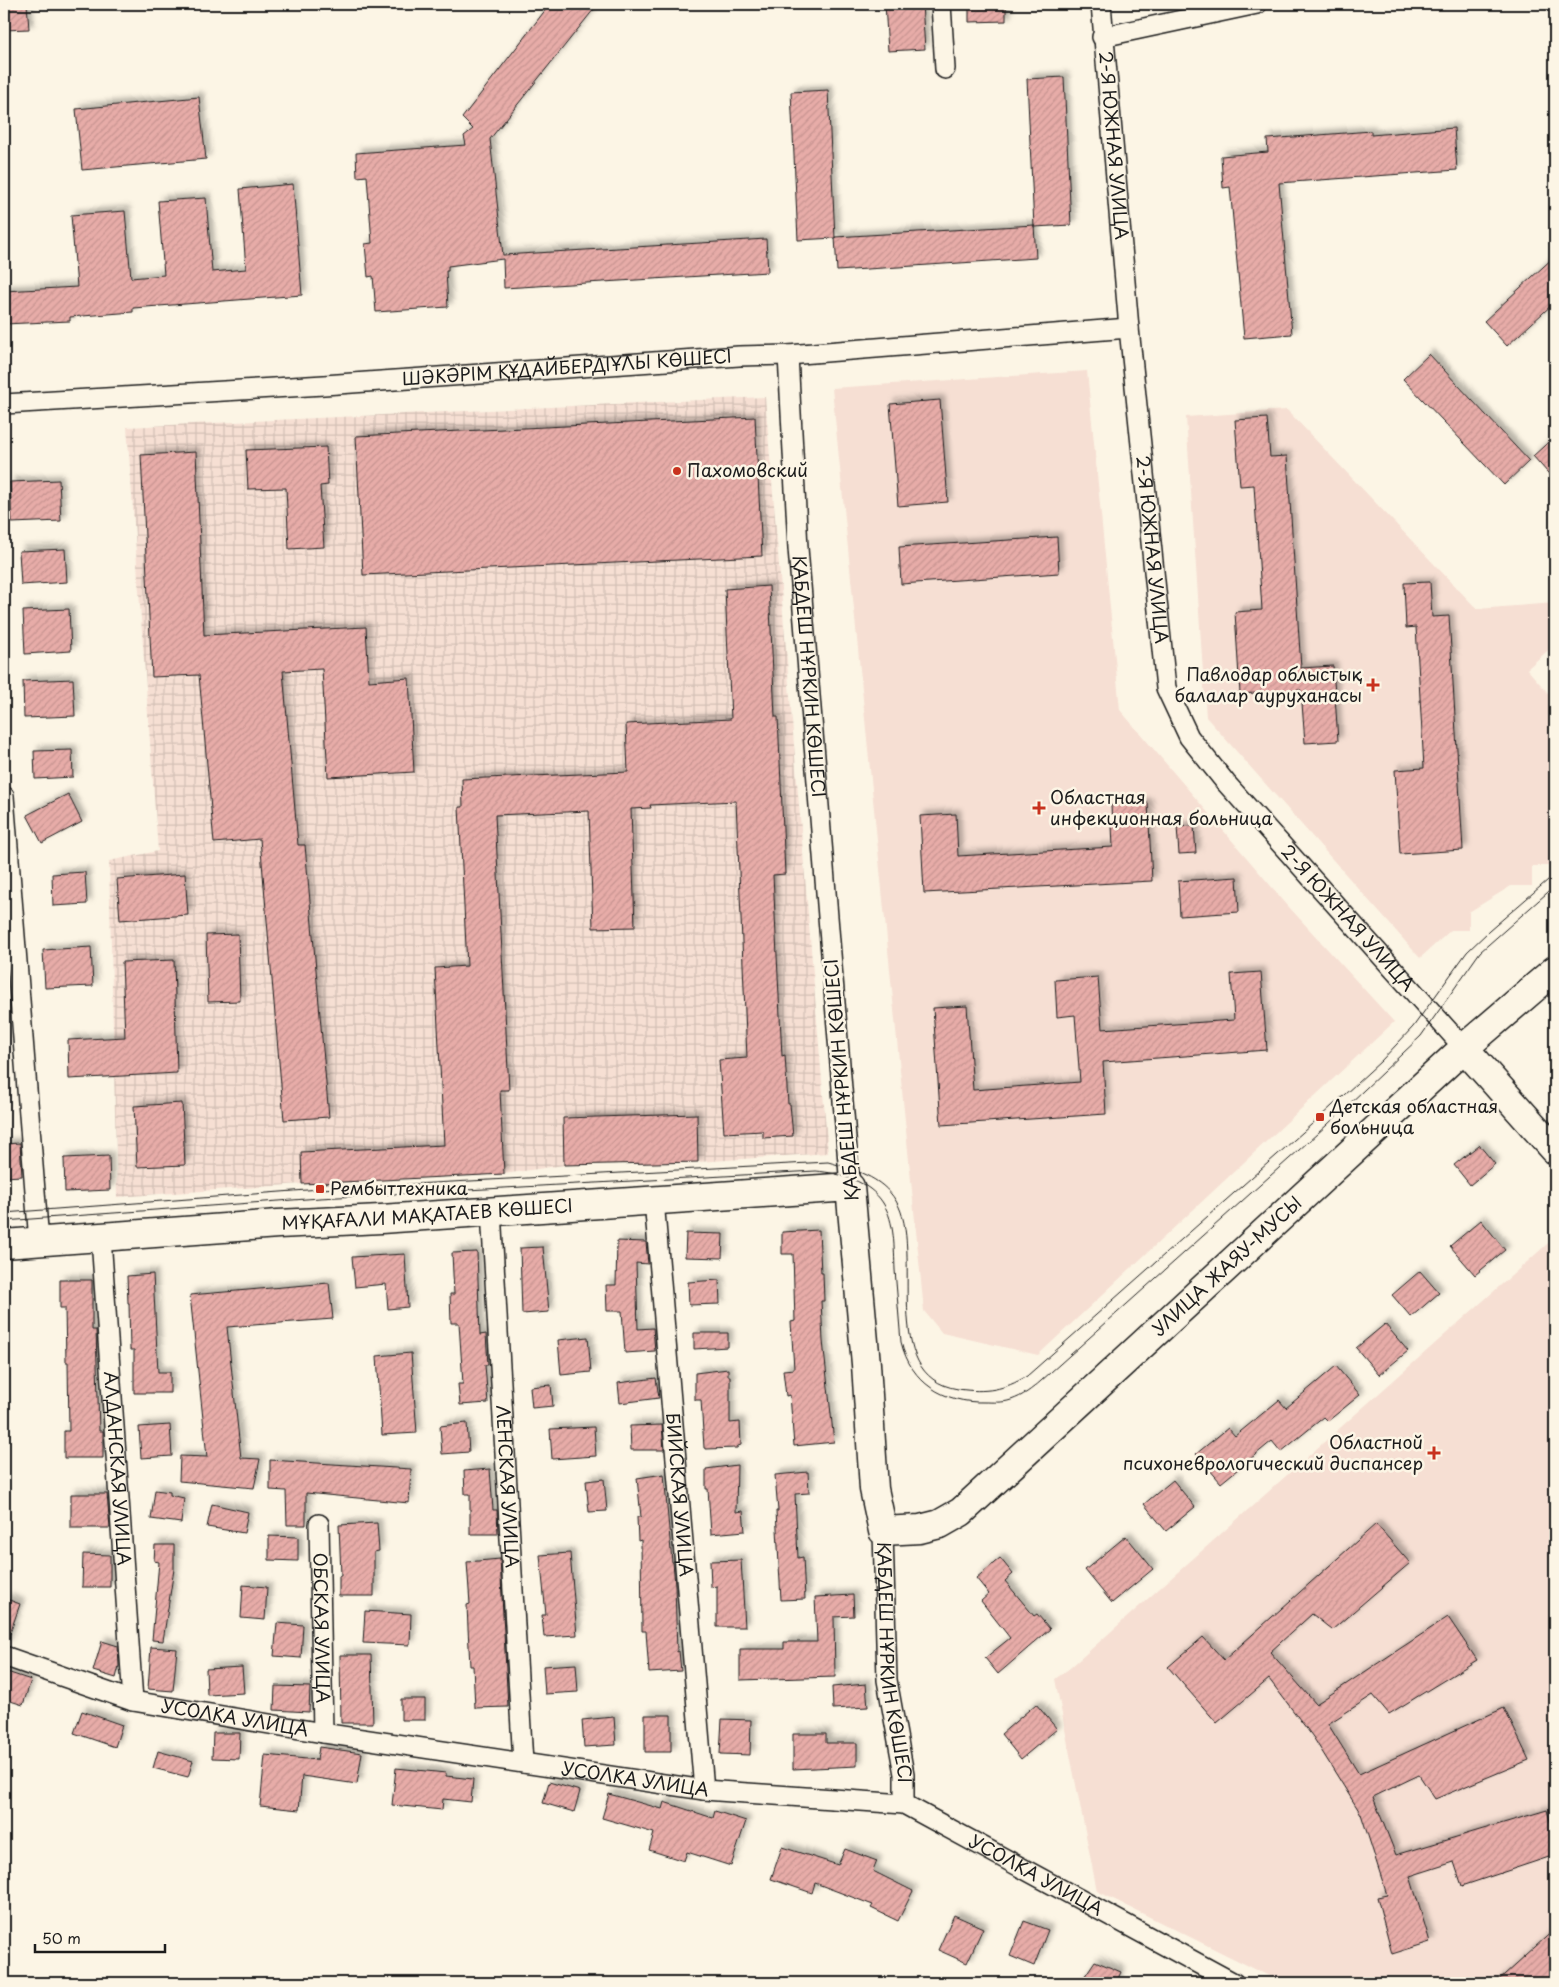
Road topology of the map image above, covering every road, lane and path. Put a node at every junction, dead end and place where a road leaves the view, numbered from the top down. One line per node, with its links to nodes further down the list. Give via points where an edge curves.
1 (941, 4): 5 (street)
2 (1100, 4): 4 (street, 2-Я ЮЖНАЯ УЛИЦА)
3 (1257, 4): 4 (street)
4 (1102, 37): 6 (street, 2-Я ЮЖНАЯ УЛИЦА)
5 (945, 69)
6 (1129, 328): 7 (street, ШӘКӘРІМ ҚҰДАЙБЕРДІҰЛЫ КӨШЕСІ); 11 (street, 2-Я ЮЖНАЯ УЛИЦА, via 1166,688 1188,737)
7 (788, 354): 8 (street, ШӘКӘРІМ ҚҰДАЙБЕРДІҰЛЫ КӨШЕСІ); 13 (street, ҚАБДЕШ НҰРКИН КӨШЕСІ, via 798,548)
8 (4, 404)
9 (4, 796): 17 (street)
10 (1555, 970): 11 (main road, УЛИЦА ЖАЯУ-МУСЫ)
11 (1464, 1048): 12 (main road); 20 (main road, УЛИЦА ЖАЯУ-МУСЫ, via 961,1512 940,1524)
12 (1555, 1150)
13 (850, 1187): 14 (main road, МҰҚАҒАЛИ МАҚАТАЕВ КӨШЕСІ); 20 (main road, ҚАБДЕШ НҰРКИН КӨШЕСІ, via 874,1489)
14 (654, 1200): 15 (main road, МҰҚАҒАЛИ МАҚАТАЕВ КӨШЕСІ); 25 (street, БИЙСКАЯ УЛИЦА)
15 (491, 1211): 16 (main road, МҰҚАҒАЛИ МАҚАТАЕВ КӨШЕСІ); 24 (street, ЛЕНСКАЯ УЛИЦА)
16 (101, 1238): 17 (main road, МҰҚАҒАЛИ МАҚАТАЕВ КӨШЕСІ); 22 (street, АЛДАНСКАЯ УЛИЦА)
17 (39, 1242): 18 (main road, МҰҚАҒАЛИ МАҚАТАЕВ КӨШЕСІ)
18 (4, 1244)
19 (319, 1524): 23 (street, ОБСКАЯ УЛИЦА)
20 (884, 1531): 26 (street, ҚАБДЕШ НҰРКИН КӨШЕСІ, via 887,1680 904,1774)
21 (4, 1656): 22 (street, УСОЛКА УЛИЦА)
22 (133, 1701): 23 (street, УСОЛКА УЛИЦА)
23 (323, 1733): 24 (street, УСОЛКА УЛИЦА)
24 (524, 1763): 25 (street, УСОЛКА УЛИЦА)
25 (704, 1790): 26 (street, УСОЛКА УЛИЦА)
26 (904, 1804): 27 (street, УСОЛКА УЛИЦА)
27 (1234, 1983)

